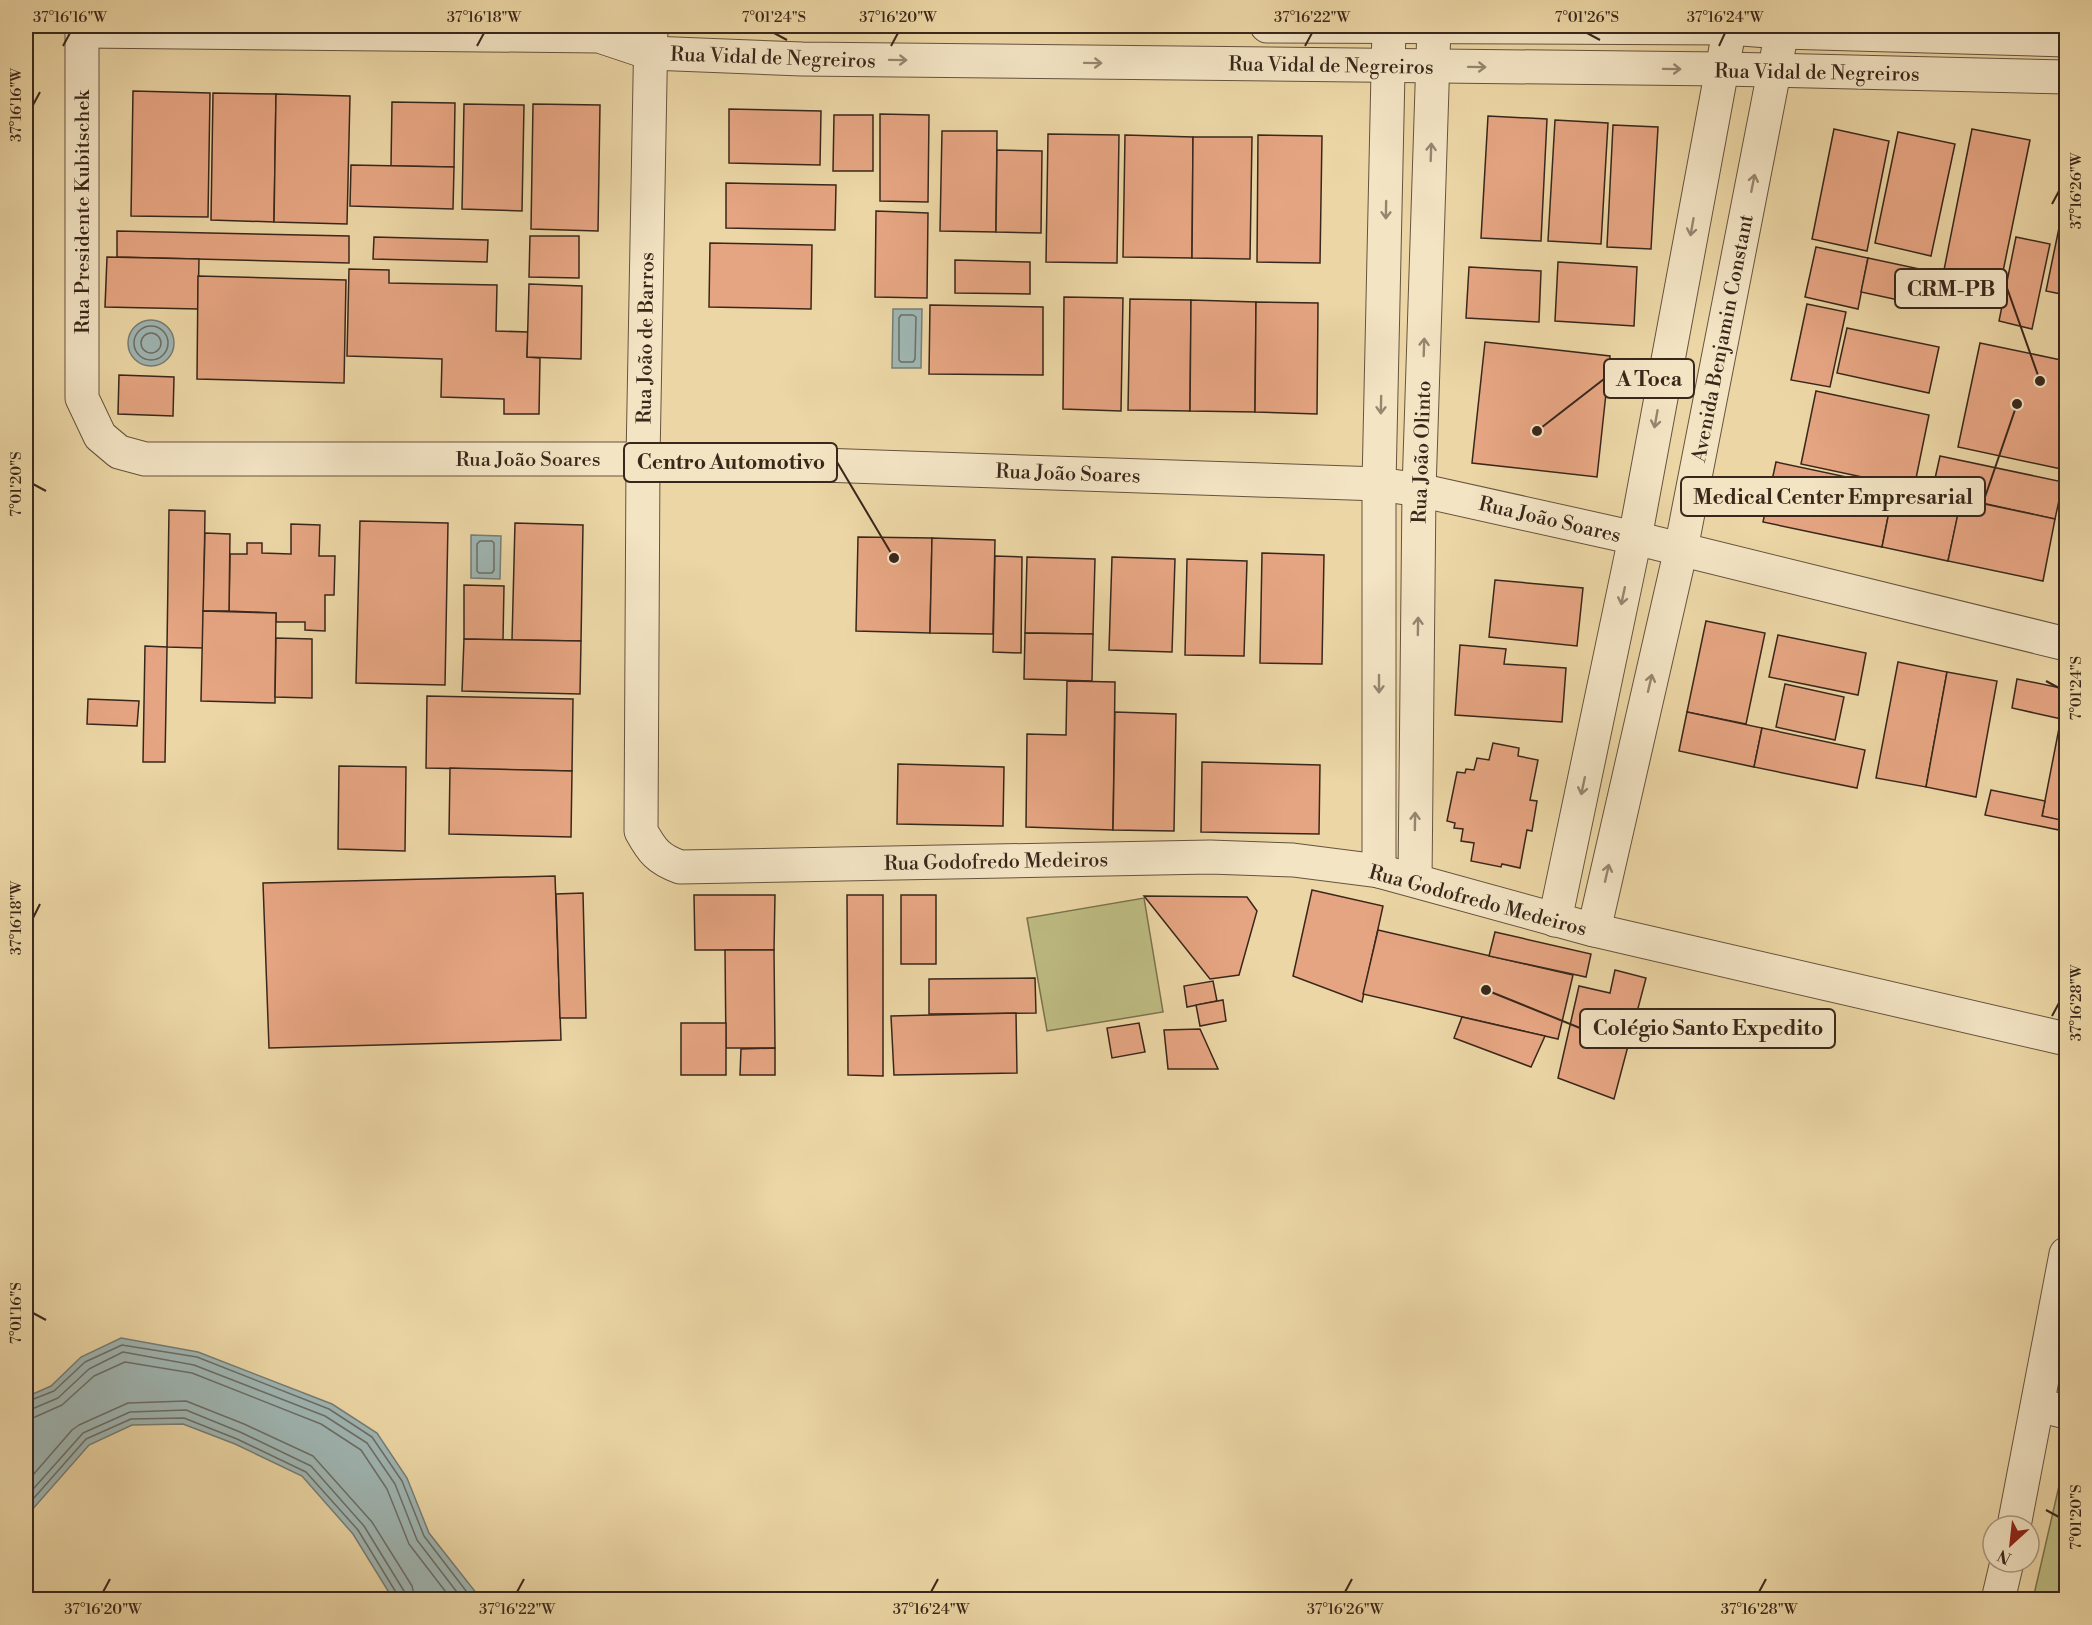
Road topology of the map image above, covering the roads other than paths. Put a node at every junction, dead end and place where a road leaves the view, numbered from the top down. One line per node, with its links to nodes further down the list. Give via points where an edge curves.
1 (630, 26): 8 (street, Rua Vidal de Negreiros)
2 (1267, 26): 3 (street, Rua Vidal de Negreiros)
3 (1389, 26): 4 (street, Rua Vidal de Negreiros); 12 (street, Rua João Olinto)
4 (1434, 27): 5 (street, Rua Vidal de Negreiros); 11 (street, Rua João Olinto)
5 (1730, 27): 7 (street, Rua Vidal de Negreiros); 13 (street)
6 (82, 28): 8 (street, Rua Vidal de Negreiros); 16 (street, Rua Presidente Kubitschek)
7 (1782, 29): 10 (street, Rua Vidal de Negreiros); 14 (street, Avenida Benjamin Constant)
8 (599, 36): 9 (street, Rua Vidal de Negreiros)
9 (650, 39): 12 (street, Rua Vidal de Negreiros, one-way to 12, via 802,59); 17 (street, Rua João de Barros)
10 (2067, 40)
11 (1434, 66): 12 (street, Rua Vidal de Negreiros); 13 (street, Rua Vidal de Negreiros, one-way to 13); 19 (street, Rua João Olinto, one-way to 11)
12 (1389, 67): 18 (street, Rua João Olinto, one-way to 18)
13 (1721, 69): 14 (street, Rua Vidal de Negreiros); 20 (street, one-way to 20)
14 (1774, 71): 15 (street, Rua Vidal de Negreiros); 21 (street, Avenida Benjamin Constant, one-way to 14)
15 (2067, 77)
16 (82, 398): 17 (street, Rua João Soares, via 100,436 119,452 145,459)
17 (643, 459): 18 (street, Rua João Soares); 23 (street, Rua João de Barros)
18 (1379, 484): 19 (street, Rua João Soares); 24 (street, Rua João Olinto, one-way to 24)
19 (1419, 490): 20 (street, Rua João Soares); 25 (street, Rua João Olinto, one-way to 19)
20 (1635, 538): 21 (street, Rua João Soares); 26 (street, one-way to 26)
21 (1681, 549): 22 (street, Rua João Soares); 27 (street, Avenida Benjamin Constant, one-way to 21)
22 (2067, 644)
23 (641, 831): 24 (street, Rua Godofredo Medeiros, via 663,861 680,867 1210,857 1293,860)
24 (1379, 871): 25 (street, Rua Godofredo Medeiros)
25 (1414, 880): 26 (street, Rua Godofredo Medeiros)
26 (1555, 920): 27 (street, Rua Godofredo Medeiros)
27 (1594, 930): 28 (street, Rua Godofredo Medeiros)
28 (2067, 1039)
29 (2067, 1254): 30 (street)
30 (2052, 1409): 31 (street)
31 (2018, 1514)
32 (2004, 1574): 33 (street)
33 (1998, 1599)

